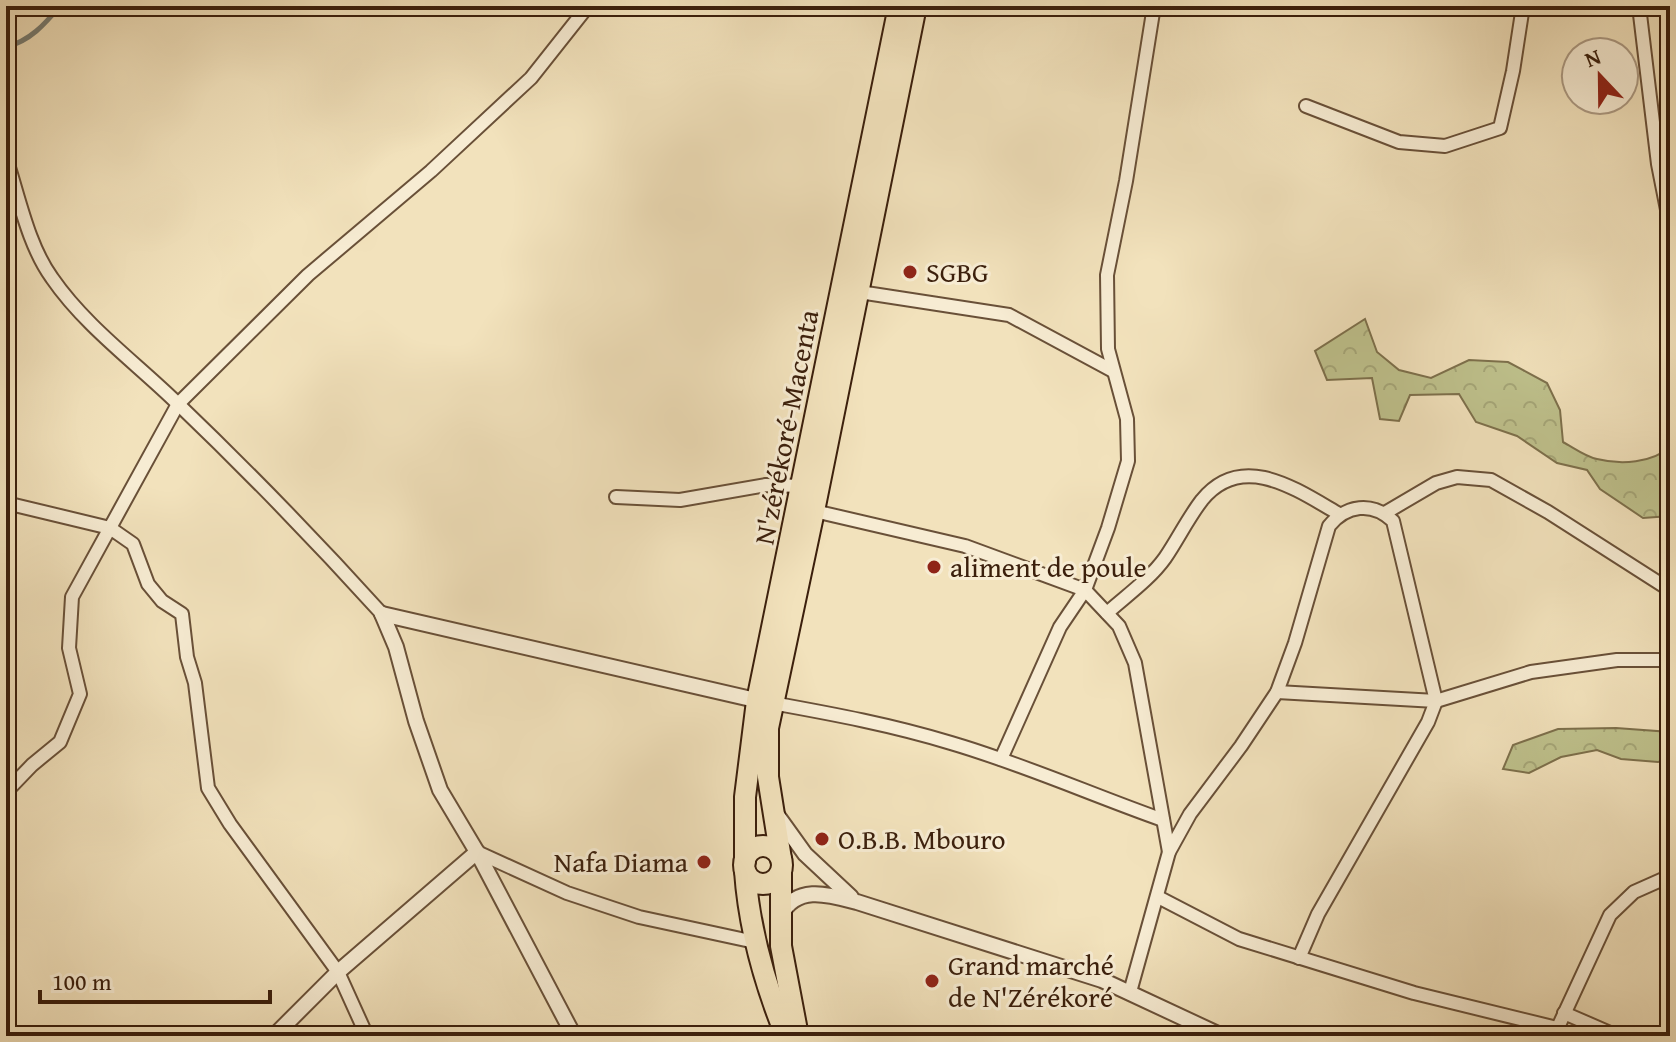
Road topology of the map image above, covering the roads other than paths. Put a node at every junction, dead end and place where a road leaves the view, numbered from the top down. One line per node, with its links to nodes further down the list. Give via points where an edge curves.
1 (588, 6): 12 (street, via 531,78 308,275)
2 (899, 6): 10 (highway, N'zérékoré-Macenta)
3 (916, 6): 10 (highway)
4 (1154, 6): 11 (street, via 1107,275)
5 (1523, 6): 7 (street, via 1500,128 1445,146 1399,142)
6 (1639, 6): 9 (street)
7 (1306, 106)
8 (6, 158): 12 (street, via 51,277 81,313)
9 (1670, 225)
10 (850, 291): 11 (street, via 1009,315); 13 (highway, N'zérékoré-Macenta); 16 (highway)
11 (1113, 371): 20 (street, via 1127,419 1128,461)
12 (178, 404): 19 (street); 23 (street)
13 (803, 486): 14 (street, via 766,485 680,500); 16 (highway, N'zérékoré-Macenta)
14 (616, 497)
15 (6, 503): 19 (street)
16 (806, 509): 20 (street, via 965,546); 27 (highway)
17 (1385, 513): 18 (street, via 1374,507); 21 (street, via 1436,483 1457,477 1491,480); 26 (street, via 1393,521)
18 (1339, 514): 22 (street, via 1265,477 1227,479 1200,503 1163,561); 25 (street, via 1329,526)
19 (110, 528): 29 (street, via 72,597 69,648 80,694 60,742); 42 (street, via 133,544 148,584 182,614 208,788)
20 (1085, 590): 22 (street); 28 (street, via 1060,627)
21 (1670, 590)
22 (1107, 613): 31 (street, via 1119,626 1135,663)
23 (382, 614): 27 (street); 32 (street, via 440,790)
24 (1670, 660): 26 (street, via 1617,660 1531,672)
25 (1277, 692): 26 (street); 33 (street)
26 (1436, 701): 41 (street)
27 (765, 702): 28 (street, via 878,722); 30 (highway); 34 (highway, via 745,797)
28 (1001, 759): 31 (street)
29 (6, 792)
30 (772, 806): 35 (highway); 38 (street, via 805,854)
31 (1163, 820): 33 (street)
32 (477, 852): 40 (street, via 567,893 639,917); 42 (street); 48 (street)
33 (1169, 852): 37 (street)
34 (745, 866): 35 (highway, via 752,880 764,884 776,879); 35 (highway, via 750,852 762,846 773,849); 40 (highway)
35 (781, 866): 39 (highway)
36 (1670, 876): 44 (street, via 1634,892 1610,915)
37 (1158, 897): 41 (street, via 1239,939); 43 (street)
38 (857, 902): 39 (street, via 806,894 786,906); 43 (street)
39 (779, 928): 50 (highway)
40 (755, 942): 49 (highway)
41 (1299, 958): 45 (street)
42 (338, 972): 46 (street); 47 (street)
43 (1130, 992): 51 (street)
44 (1564, 1013): 45 (street); 52 (street)
45 (1556, 1032)
46 (274, 1036)
47 (367, 1036)
48 (574, 1036)
49 (786, 1036)
50 (798, 1036)
51 (1222, 1036)
52 (1617, 1036)

